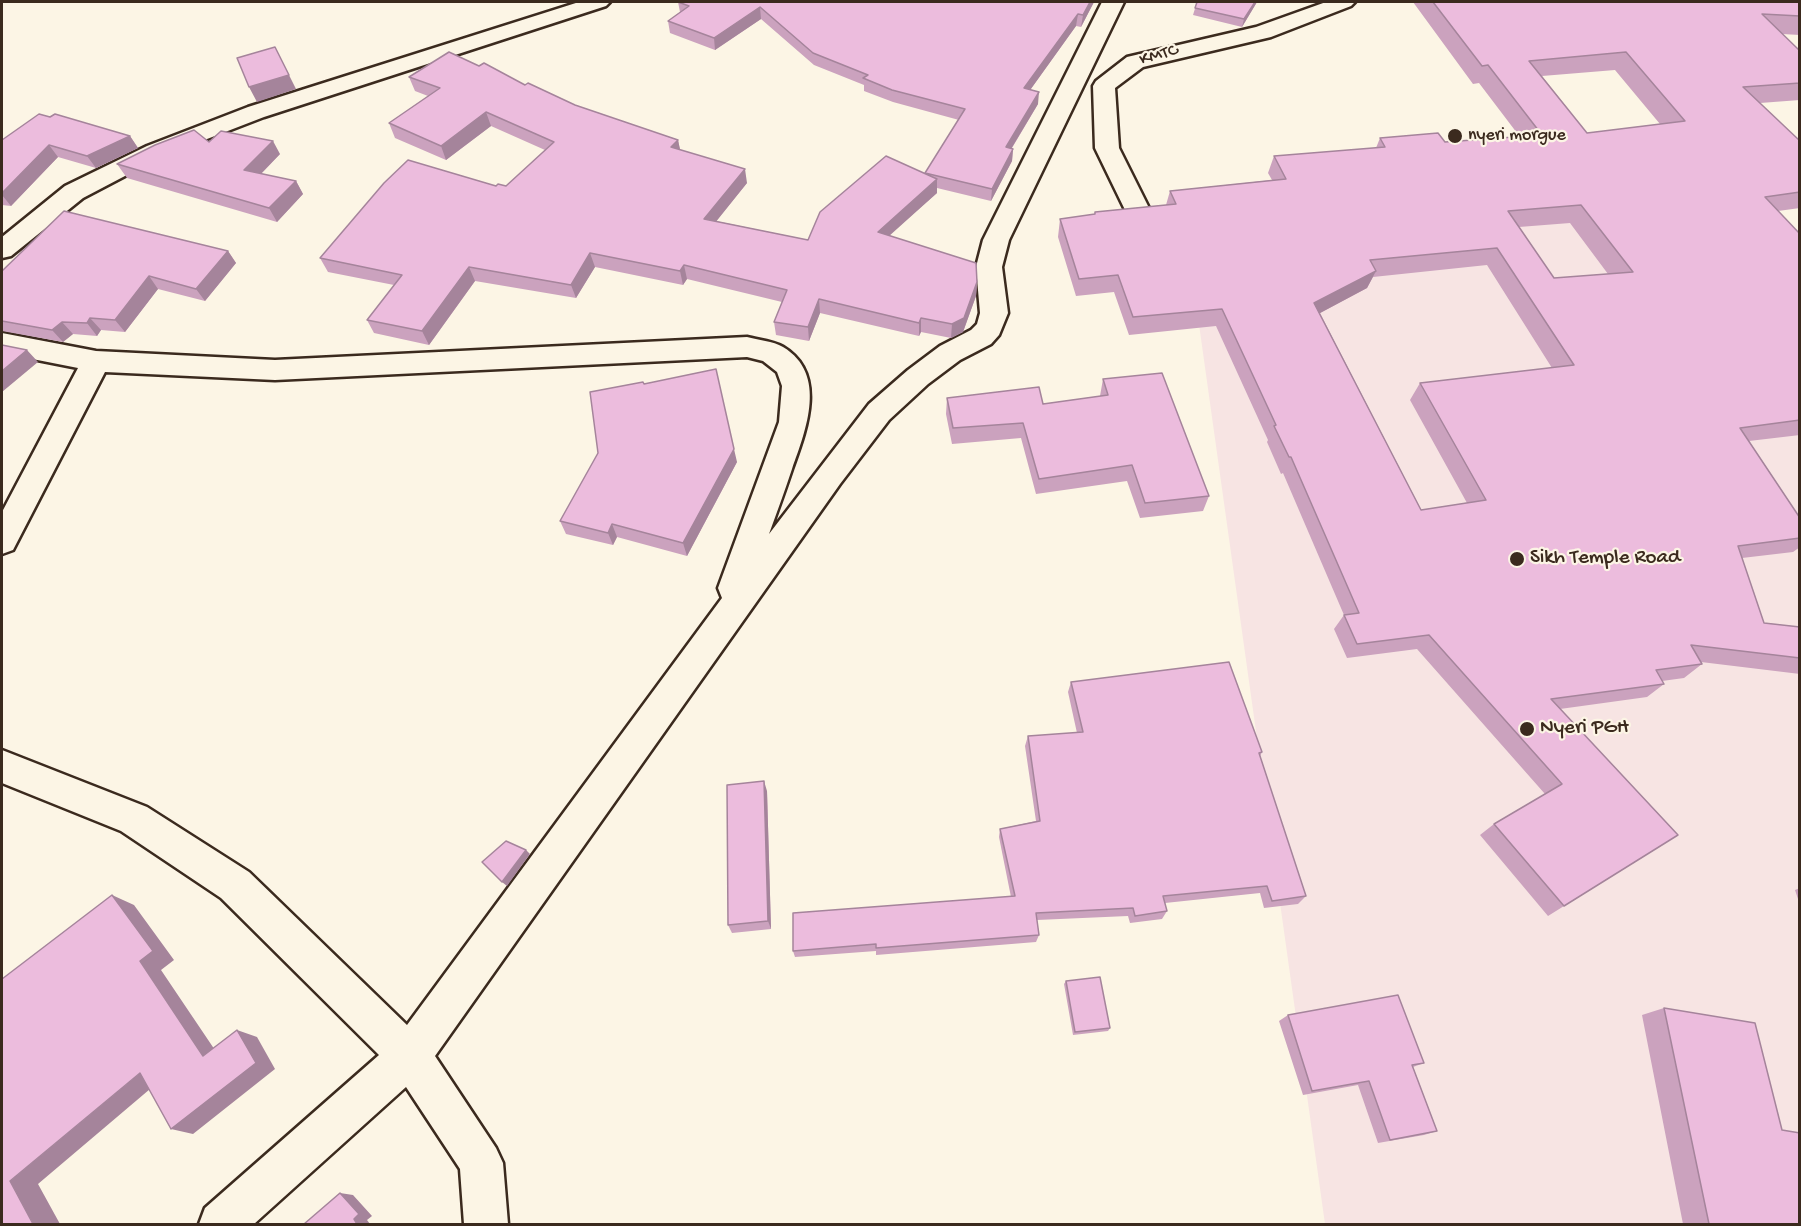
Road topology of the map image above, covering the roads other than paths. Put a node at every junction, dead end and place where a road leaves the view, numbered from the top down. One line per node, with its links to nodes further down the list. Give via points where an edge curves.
1 (599, 2): 5 (street, via 256,112 155,151 74,192)
2 (1113, 2): 9 (street, via 996,240 989,267 994,313 989,328 918,377 879,412)
3 (1344, 2): 4 (street, KMTC, via 1263,32 1135,62 1104,86 1107,148)
4 (1136, 208)
5 (2, 250)
6 (2, 344): 7 (street)
7 (96, 361): 8 (street); 9 (street, via 275,369 747,347 772,353 789,367 796,386 794,422)
8 (2, 540)
9 (722, 623): 11 (street)
10 (2, 766): 11 (street, via 134,819 235,885)
11 (410, 1056): 12 (street); 13 (street, via 481,1162)
12 (221, 1224)
13 (486, 1224)

